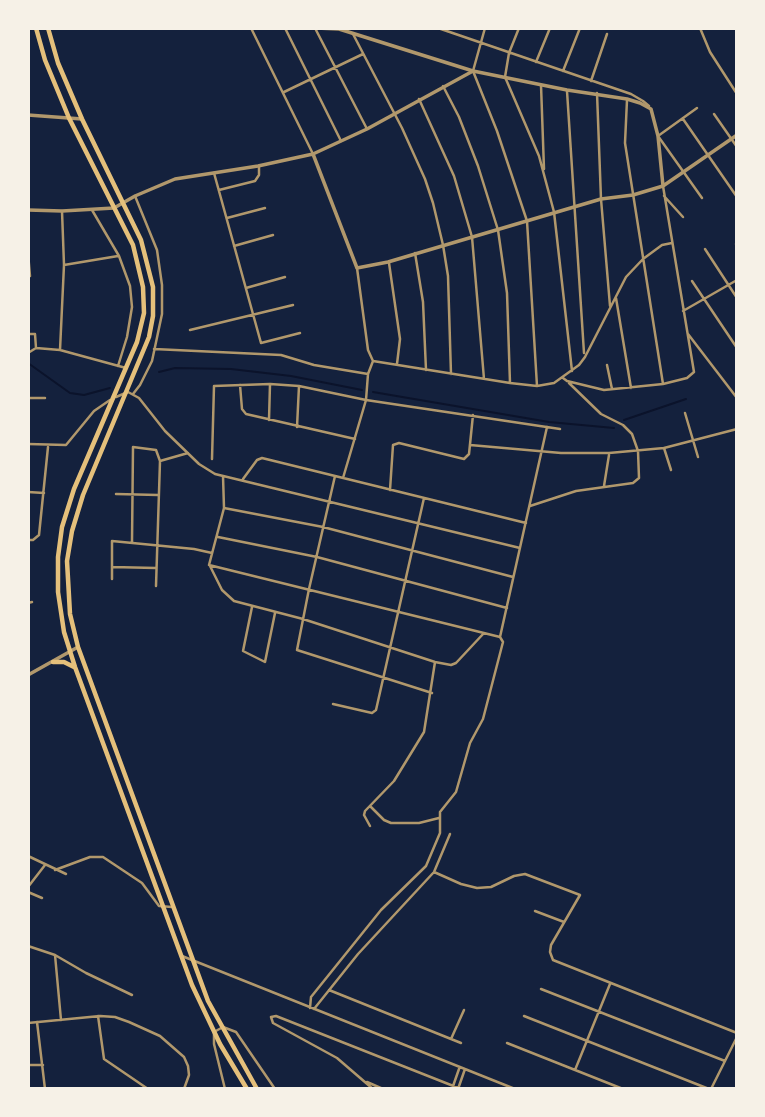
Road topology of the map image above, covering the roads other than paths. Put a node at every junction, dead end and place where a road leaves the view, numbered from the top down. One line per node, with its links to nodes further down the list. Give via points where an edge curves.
1 (36, 28): 37 (highway)
2 (48, 28): 39 (highway)
3 (251, 28): 27 (street)
4 (285, 28): 22 (street)
5 (316, 28): 12 (street); 18 (street)
6 (438, 28): 14 (street)
7 (485, 28): 14 (street)
8 (519, 28): 15 (street)
9 (550, 28): 17 (street)
10 (580, 28): 20 (street)
11 (700, 28): 29 (street)
12 (353, 34): 16 (street); 19 (street)
13 (607, 34): 23 (street)
14 (479, 43): 15 (street); 19 (street)
15 (509, 53): 17 (street); 21 (street)
16 (363, 54): 18 (street); 36 (street)
17 (536, 62): 20 (street)
18 (335, 67): 22 (street); 40 (street)
19 (473, 71): 21 (street); 25 (street); 70 (street)
20 (563, 71): 23 (street)
21 (505, 77): 24 (street); 49 (street)
22 (311, 79): 27 (street); 44 (street)
23 (591, 81): 33 (street, via 631,94)
24 (541, 85): 26 (street); 49 (street)
25 (443, 86): 30 (street); 71 (street, via 478,166)
26 (567, 90): 28 (street); 61 (street)
27 (283, 93): 46 (street)
28 (597, 93): 31 (street); 59 (street)
29 (737, 94)
30 (419, 99): 36 (street); 73 (street, via 454,176)
31 (627, 99): 33 (street); 54 (street, via 625,143)
32 (697, 108): 38 (street)
33 (651, 109): 42 (street)
34 (714, 114): 43 (street)
35 (28, 115): 37 (street)
36 (394, 115): 40 (street); 75 (street, via 425,179)
37 (69, 118): 39 (street); 62 (highway)
38 (682, 118): 42 (street); 47 (street)
39 (82, 119): 60 (highway)
40 (367, 129): 44 (street)
41 (737, 135): 43 (street)
42 (658, 136): 51 (street); 52 (street)
43 (732, 139): 45 (street); 47 (street)
44 (341, 141): 46 (street)
45 (737, 146)
46 (313, 155): 48 (street); 84 (street)
47 (708, 156): 51 (street); 57 (street)
48 (258, 166): 50 (street); 53 (street, via 255,181)
49 (543, 172): 67 (street)
50 (214, 173): 53 (street); 55 (street, via 175,179)
51 (683, 173): 52 (street); 58 (street)
52 (663, 186): 54 (street); 56 (street)
53 (219, 190): 69 (street)
54 (633, 195): 59 (street); 81 (street)
55 (135, 196): 60 (street); 104 (street, via 158,250 162,314)
56 (664, 196): 68 (street); 74 (street)
57 (737, 197)
58 (702, 198)
59 (601, 199): 61 (street); 95 (street)
60 (124, 203): 62 (street); 128 (highway, via 141,240 153,287 149,337)
61 (575, 206): 67 (street); 107 (street)
62 (114, 208): 65 (street); 112 (highway, via 133,245 144,287 144,313)
63 (265, 208): 69 (street)
64 (28, 210): 66 (street)
65 (92, 210): 66 (street); 80 (street)
66 (62, 211): 83 (street)
67 (554, 212): 70 (street); 114 (street)
68 (683, 217)
69 (227, 218): 76 (street)
70 (527, 221): 71 (street); 125 (street)
71 (498, 230): 73 (street); 120 (street, via 507,293)
72 (273, 235): 76 (street)
73 (472, 237): 75 (street); 118 (street)
74 (672, 243): 81 (street); 96 (street)
75 (443, 245): 79 (street); 116 (street)
76 (234, 246): 90 (street)
77 (705, 249): 89 (street)
78 (28, 253): 85 (street)
79 (415, 253): 82 (street); 113 (street)
80 (119, 256): 83 (street); 111 (street, via 132,307)
81 (643, 259): 91 (street); 122 (street)
82 (388, 262): 84 (street); 109 (street, via 400,339)
83 (64, 265): 105 (street)
84 (357, 268): 108 (street)
85 (30, 276)
86 (285, 277): 90 (street)
87 (737, 280): 89 (street)
88 (692, 281): 93 (street)
89 (728, 285): 92 (street); 93 (street)
90 (246, 288): 97 (street)
91 (616, 297): 95 (street); 126 (street)
92 (737, 298)
93 (704, 299): 96 (street); 103 (street)
94 (293, 305): 97 (street)
95 (610, 306): 107 (street)
96 (683, 311): 99 (street)
97 (254, 315): 98 (street); 100 (street, via 261,343)
98 (190, 330)
99 (686, 331): 122 (street, via 694,372); 132 (street)
100 (300, 333)
101 (28, 334): 102 (street, via 35,334)
102 (36, 348): 105 (street); 106 (street)
103 (737, 348)
104 (154, 349): 115 (street, via 281,355); 128 (street, via 152,361)
105 (60, 350): 111 (street)
106 (28, 353)
107 (584, 357): 114 (street)
108 (373, 360): 109 (street); 115 (street)
109 (397, 364): 113 (street)
110 (607, 365): 127 (street)
111 (118, 366): 112 (street)
112 (127, 368): 129 (highway)
113 (426, 370): 116 (street)
114 (572, 370): 117 (street)
115 (369, 374): 133 (street)
116 (451, 374): 118 (street)
117 (563, 378): 119 (street); 125 (street)
118 (484, 379): 120 (street)
119 (567, 381): 127 (street); 147 (street, via 601,414 628,429)
120 (510, 383): 125 (street)
121 (270, 384): 123 (street); 124 (street); 136 (street)
122 (663, 384): 126 (street)
123 (240, 385): 136 (street, via 244,412); 152 (street, via 214,386)
124 (299, 386): 133 (street); 137 (street)
125 (537, 386)
126 (631, 388): 127 (street)
127 (612, 389)
128 (130, 393): 129 (street); 149 (street); 197 (highway, via 83,495 72,531 67,594)
129 (115, 397): 145 (street, via 94,411 66,445); 199 (highway, via 74,488 62,527 58,592)
130 (28, 398): 131 (street)
131 (45, 398)
132 (737, 398)
133 (366, 400): 135 (street); 141 (street)
134 (685, 413): 142 (street)
135 (473, 415): 138 (street); 144 (street)
136 (269, 419): 137 (street)
137 (298, 427): 141 (street)
138 (547, 427): 139 (street); 148 (street)
139 (561, 429)
140 (737, 429): 142 (street)
141 (355, 439): 157 (street)
142 (692, 441): 146 (street); 151 (street)
143 (28, 444): 145 (street)
144 (470, 445): 148 (street); 160 (street, via 463,459 395,444)
145 (48, 446): 162 (street)
146 (664, 448): 147 (street); 154 (street)
147 (638, 451): 150 (street); 159 (street, via 637,481)
148 (542, 452): 150 (street); 168 (street)
149 (188, 453): 153 (street); 155 (street)
150 (609, 453): 159 (street)
151 (698, 457)
152 (212, 458)
153 (160, 461): 164 (street, via 156,450 133,447); 165 (street)
154 (671, 470)
155 (223, 475): 158 (street); 169 (street)
156 (335, 476): 157 (street); 158 (street, via 262,458); 167 (street)
157 (343, 478): 160 (street)
158 (242, 480): 167 (street)
159 (604, 486): 168 (street)
160 (390, 490): 166 (street)
161 (28, 492): 162 (street)
162 (44, 493): 174 (street, via 39,535)
163 (117, 494): 164 (street)
164 (133, 494): 165 (street); 175 (street)
165 (158, 495): 176 (street)
166 (424, 498): 170 (street); 171 (street)
167 (329, 501): 170 (street); 172 (street)
168 (530, 506): 171 (street)
169 (224, 508): 172 (street); 173 (street)
170 (419, 523): 178 (street); 179 (street)
171 (526, 523): 178 (street)
172 (323, 527): 179 (street); 181 (street)
173 (217, 537): 180 (street); 181 (street)
174 (28, 540): 177 (street)
175 (132, 543): 176 (street); 183 (street, via 113,541)
176 (156, 545): 180 (street); 184 (street)
177 (28, 546)
178 (521, 548): 185 (street)
179 (413, 550): 185 (street); 187 (street)
180 (212, 553): 182 (street)
181 (317, 557): 187 (street); 189 (street)
182 (209, 565): 189 (street); 190 (street, via 222,590 234,601)
183 (112, 567): 184 (street); 186 (street)
184 (156, 568): 188 (street)
185 (514, 578): 191 (street)
186 (112, 579)
187 (406, 581): 191 (street); 192 (street)
188 (156, 586)
189 (309, 589): 192 (street); 194 (street)
190 (252, 607): 193 (street); 193 (street, via 243,651 265,662)
191 (507, 608): 196 (street)
192 (400, 612): 195 (street); 198 (street)
193 (275, 613): 194 (street)
194 (303, 619): 198 (street); 204 (street, via 297,650)
195 (484, 633): 196 (street); 201 (street, via 456,663)
196 (500, 637): 208 (street, via 503,642 483,719 470,743 456,792)
197 (78, 647): 199 (street); 219 (highway)
198 (392, 648): 201 (street); 204 (street)
199 (69, 650): 200 (street); 202 (highway)
200 (52, 662): 202 (highway); 203 (street)
201 (435, 662): 205 (street)
202 (75, 667): 220 (highway)
203 (28, 675)
204 (385, 678): 205 (street); 206 (street, via 374,713)
205 (432, 693): 207 (street, via 418,742 394,781)
206 (333, 705)
207 (370, 806): 208 (street, via 391,823); 209 (street, via 364,813)
208 (439, 818): 231 (street, via 440,833 426,866 381,911 311,998)
209 (370, 826)
210 (450, 834): 214 (street)
211 (28, 856): 212 (street)
212 (45, 865): 213 (street); 216 (street)
213 (55, 870): 215 (street); 220 (street, via 103,857 142,884)
214 (434, 872): 222 (street, via 477,888 534,875 580,895); 229 (street)
215 (66, 874)
216 (28, 887)
217 (28, 892): 218 (street)
218 (42, 898)
219 (174, 906): 220 (street); 226 (highway)
220 (164, 907): 225 (highway)
221 (535, 911): 222 (street)
222 (564, 922): 227 (street, via 550,949 553,960)
223 (28, 946): 224 (street)
224 (55, 955): 230 (street); 236 (street)
225 (182, 956): 226 (street); 240 (highway)
226 (192, 961): 231 (street); 239 (highway)
227 (610, 984): 233 (street); 241 (street)
228 (541, 989): 233 (street)
229 (329, 990): 231 (street); 242 (street)
230 (132, 995)
231 (312, 1009): 249 (street)
232 (464, 1010): 242 (street)
233 (599, 1012): 243 (street); 246 (street)
234 (99, 1016): 236 (street); 255 (street, via 104,1059); 256 (street, via 129,1022 175,1047 188,1066)
235 (524, 1016): 243 (street)
236 (61, 1020): 237 (street)
237 (37, 1022): 238 (street); 248 (street)
238 (28, 1023)
239 (221, 1028): 240 (street); 259 (highway); 260 (street, via 236,1032)
240 (214, 1031): 257 (street, via 215,1056); 258 (highway)
241 (737, 1035): 246 (street)
242 (451, 1039): 244 (street)
243 (587, 1041): 251 (street); 266 (street)
244 (461, 1043)
245 (507, 1043): 251 (street)
246 (725, 1061): 266 (street)
247 (28, 1065): 248 (street)
248 (43, 1065): 254 (street)
249 (460, 1068): 250 (street); 253 (street)
250 (465, 1069): 263 (street); 264 (street)
251 (575, 1070): 265 (street)
252 (365, 1082): 253 (street, via 337,1058 273,1023 271,1017); 261 (street); 262 (street)
253 (452, 1087): 263 (street)
254 (46, 1089)
255 (148, 1089)
256 (184, 1089)
257 (225, 1089)
258 (247, 1089)
259 (257, 1089)
260 (275, 1089)
261 (373, 1089)
262 (383, 1089)
263 (459, 1089)
264 (515, 1089)
265 (623, 1089)
266 (710, 1089)

